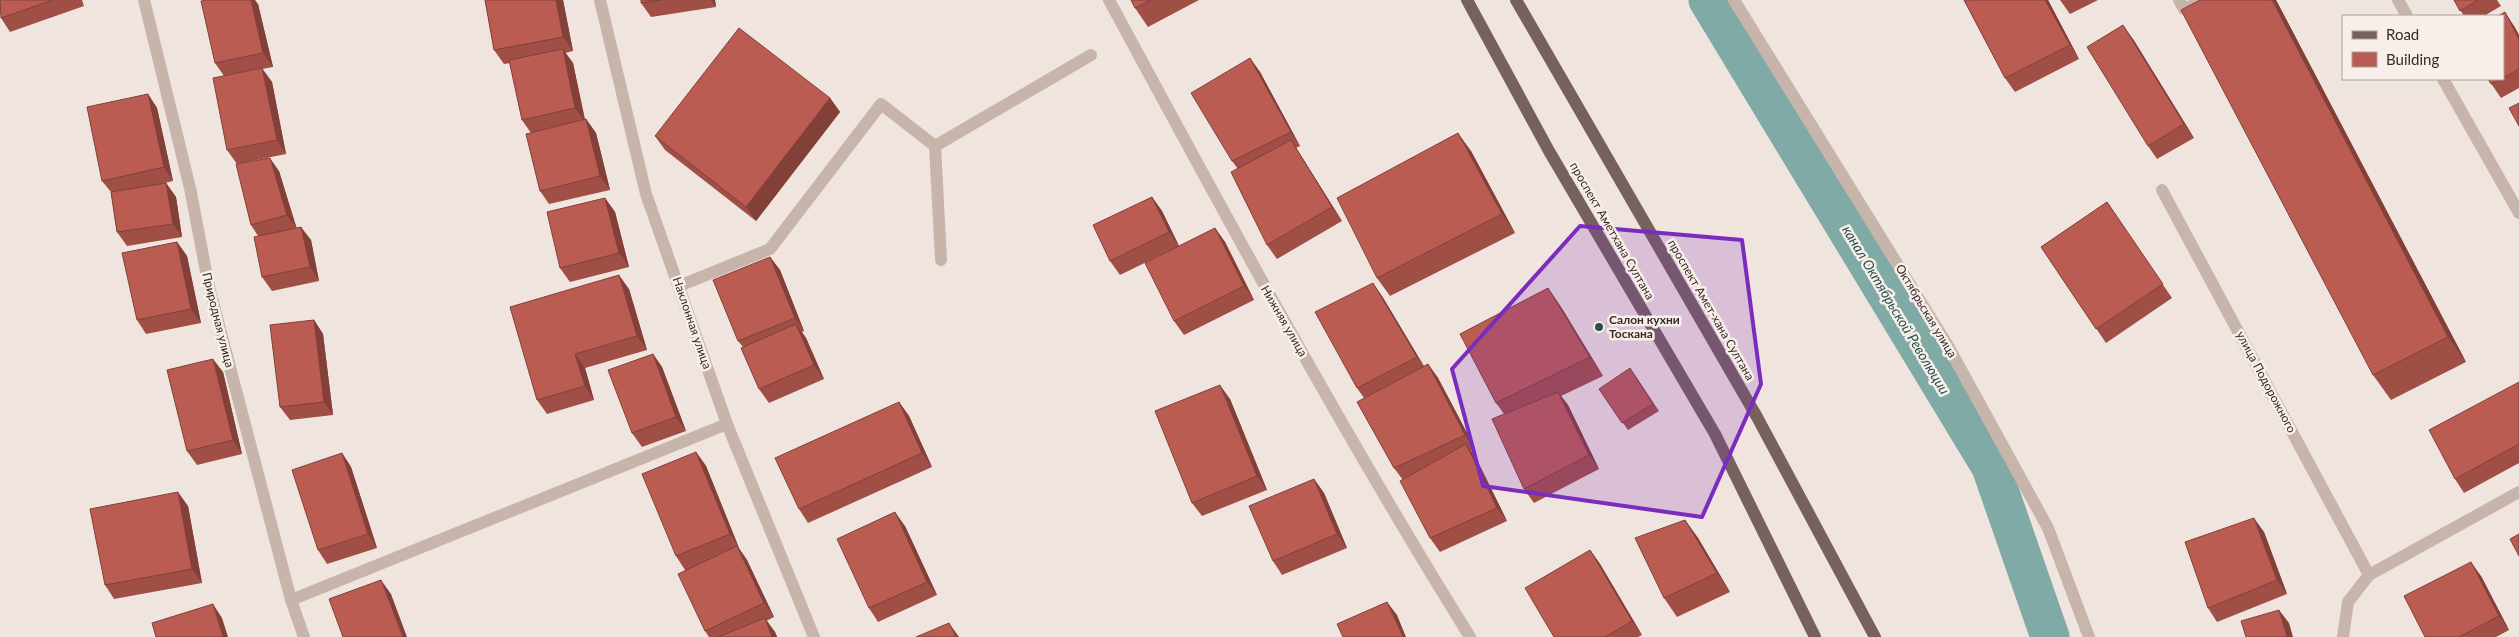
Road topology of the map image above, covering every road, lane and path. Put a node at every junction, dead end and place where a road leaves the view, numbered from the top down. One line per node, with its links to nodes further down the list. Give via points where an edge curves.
1 (144, 0): 21 (street, Природная улица, via 190,188 209,287)
2 (600, 0): 17 (street, Наклонная улица, via 646,194)
3 (1109, 0): 24 (street, Нижняя улица, via 1250,260 1412,544)
4 (1467, 0): 25 (main road, проспект Аметхана Султана, via 1549,151 1715,434)
5 (1516, 0): 26 (main road, проспект Амет-хана Султана, via 1757,417)
6 (1734, 0): 27 (street, Октябрьская улица, via 1948,346 2048,528)
7 (2179, 0): 8 (street, via 2184,9)
8 (2206, 0)
9 (2398, 0): 10 (street)
10 (2407, 15)
11 (1091, 56): 13 (street)
12 (2444, 80): 15 (street)
13 (935, 146): 16 (street); 17 (street, via 881,104 770,249)
14 (2162, 190): 20 (street, улица Подорожного)
15 (2519, 213)
16 (941, 260)
17 (679, 286): 18 (street, Наклонная улица)
18 (727, 424): 21 (street); 23 (street, Наклонная улица)
19 (2519, 492): 20 (street)
20 (2369, 575): 28 (street, via 2348,602)
21 (291, 600): 22 (street, Природная улица)
22 (304, 637)
23 (814, 637)
24 (1470, 637)
25 (1815, 637)
26 (1875, 637)
27 (2089, 637)
28 (2343, 637)

